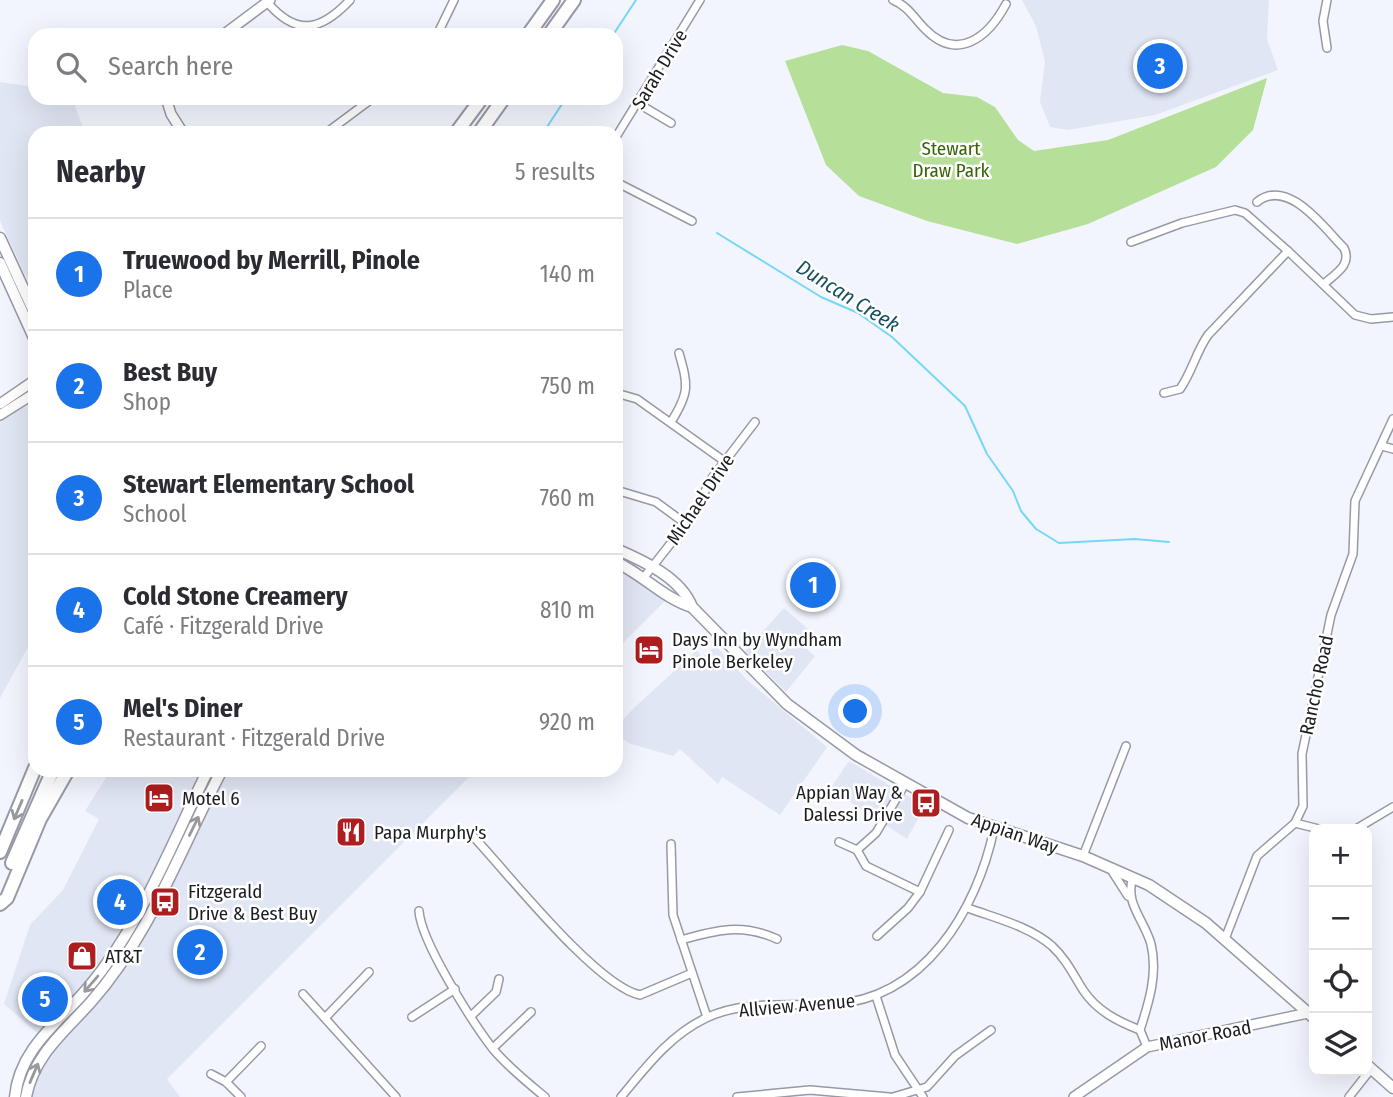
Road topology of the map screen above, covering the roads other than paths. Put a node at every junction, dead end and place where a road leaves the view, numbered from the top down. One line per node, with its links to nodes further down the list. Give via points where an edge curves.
1 (349, 0): 8 (street, via 303,28 283,21)
2 (454, 0): 11 (street)
3 (553, 0): 12 (highway)
4 (573, 0): 13 (highway)
5 (700, 0): 15 (street, Sarah Drive)
6 (893, 0): 9 (street, via 903,4 927,31 955,44 981,39)
7 (1327, 0): 14 (street, via 1322,20)
8 (269, 1): 10 (street)
9 (1007, 1)
10 (232, 28)
11 (440, 28)
12 (533, 28)
13 (554, 28)
14 (1327, 48)
15 (639, 104): 20 (street); 25 (street, Sarah Drive)
16 (168, 105): 21 (street)
17 (364, 105): 22 (street)
18 (477, 105): 23 (highway)
19 (499, 105): 24 (highway)
20 (671, 122)
21 (179, 126)
22 (335, 126)
23 (461, 126)
24 (484, 126)
25 (623, 127)
26 (623, 186): 28 (street)
27 (1257, 202): 33 (street, via 1272,194 1286,197 1344,248 1346,263)
28 (692, 221)
29 (0, 238): 34 (main road)
30 (1131, 242): 31 (street, via 1236,210)
31 (1288, 251): 33 (street); 39 (street, via 1208,335 1180,389)
32 (0, 263): 36 (main road)
33 (1324, 284): 35 (street, via 1355,315)
34 (28, 299)
35 (1393, 317)
36 (28, 325)
37 (679, 353): 45 (street, via 688,384 685,400)
38 (28, 385): 42 (street)
39 (1164, 393)
40 (623, 395): 45 (street)
41 (28, 397): 43 (street)
42 (0, 404)
43 (0, 415)
44 (1393, 419): 47 (street, Rancho Road)
45 (671, 422): 49 (street)
46 (754, 422): 49 (street, Michael Drive)
47 (1381, 446): 48 (street); 65 (street, Rancho Road, via 1355,501 1353,554 1331,615 1302,754 1303,806)
48 (1393, 449)
49 (724, 461): 51 (street, Michael Drive)
50 (623, 492): 51 (street, via 656,502)
51 (685, 524): 54 (street, Michael Drive)
52 (623, 552): 54 (main road, Appian Way)
53 (623, 565): 55 (main road, Appian Way)
54 (653, 567): 55 (street, Michael Drive); 56 (main road, Appian Way, via 687,592)
55 (645, 576): 56 (main road, Appian Way, via 681,604)
56 (692, 607): 63 (main road, Appian Way, via 787,704)
57 (1126, 746): 75 (street)
58 (31, 777): 74 (highway, one-way to 74)
59 (50, 777): 79 (highway)
60 (64, 777): 81 (highway, via 40,819 7,898)
61 (205, 777): 112 (main road, one-way to 112, via 128,932 104,970 27,1056)
62 (218, 777): 113 (main road, one-way to 62, via 46,1051 136,942)
63 (905, 784): 68 (main road, Appian Way); 73 (street, via 876,833)
64 (1393, 807): 66 (street)
65 (1295, 823): 67 (street); 86 (street, via 1257,856)
66 (1364, 824)
67 (1309, 826)
68 (994, 829): 75 (main road, Appian Way); 82 (street, Allview Avenue)
69 (949, 830): 78 (street)
70 (471, 834): 89 (street, via 594,965 628,992 640,995)
71 (839, 842): 73 (street)
72 (670, 844): 87 (street, via 673,915)
73 (857, 850): 78 (street, via 866,866)
74 (0, 852)
75 (1083, 856): 76 (main road, Appian Way)
76 (1110, 867): 77 (main road, Appian Way); 80 (street)
77 (1133, 877): 80 (street); 86 (main road, Appian Way, via 1192,912)
78 (920, 892): 84 (street)
79 (0, 896)
80 (1131, 901): 102 (street, via 1150,943 1154,970)
81 (0, 904)
82 (968, 908): 93 (street, Allview Avenue, via 931,958); 102 (street, via 1051,945 1098,1007)
83 (419, 911): 91 (street)
84 (877, 936)
85 (776, 939): 87 (street, via 743,928 718,929)
86 (1225, 939): 95 (main road, Appian Way)
87 (681, 940): 89 (street)
88 (369, 972): 100 (street)
89 (692, 973): 99 (street)
90 (499, 979): 96 (street, via 496,992)
91 (455, 989): 96 (street); 98 (street)
92 (303, 994): 100 (street)
93 (876, 996): 99 (street, Allview Avenue, via 835,1004 760,1005); 111 (street, via 895,1055)
94 (531, 1012): 105 (street)
95 (1309, 1014)
96 (471, 1016): 105 (street)
97 (1309, 1016): 104 (street, Manor Road)
98 (412, 1017)
99 (707, 1017): 117 (street, Allview Avenue, via 663,1048)
100 (324, 1018): 115 (street)
101 (991, 1030): 111 (street, via 972,1041)
102 (1140, 1030): 104 (street)
103 (261, 1046): 109 (street)
104 (1147, 1047): 120 (street, Manor Road)
105 (493, 1048): 116 (street)
106 (1372, 1070): 110 (main road)
107 (211, 1074): 109 (street)
108 (1363, 1076): 121 (street)
109 (226, 1082): 114 (street)
110 (1393, 1088)
111 (921, 1094): 119 (street)
112 (15, 1097)
113 (26, 1097)
114 (241, 1097)
115 (396, 1097)
116 (545, 1097)
117 (621, 1097)
118 (737, 1097): 119 (street, via 810,1090)
119 (891, 1097)
120 (1073, 1097)
121 (1349, 1097)

